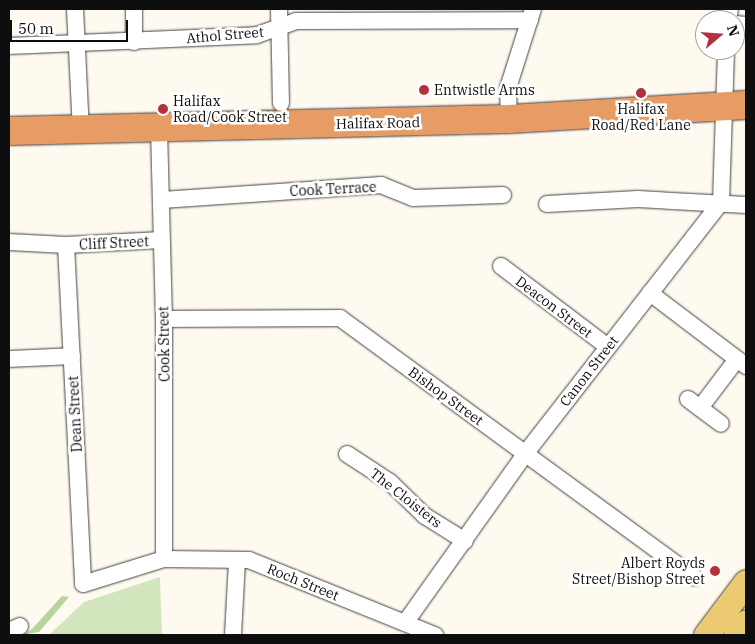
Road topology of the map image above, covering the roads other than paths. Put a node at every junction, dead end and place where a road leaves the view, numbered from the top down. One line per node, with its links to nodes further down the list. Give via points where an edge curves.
1 (75, 9): 8 (street)
2 (134, 9): 7 (street)
3 (279, 9): 6 (street)
4 (532, 14): 5 (street, Athol Street); 13 (street, via 508,88)
5 (372, 15): 6 (street, Athol Street, via 296,21)
6 (279, 28): 7 (street, Athol Street, via 258,35); 11 (street)
7 (134, 42): 8 (street, Athol Street)
8 (78, 44): 9 (street, Athol Street); 16 (street)
9 (9, 46)
10 (727, 60): 12 (street)
11 (281, 103)
12 (734, 104): 13 (highway, Halifax Road); 19 (street)
13 (509, 120): 14 (highway, Halifax Road)
14 (159, 128): 16 (highway, Halifax Road); 18 (street, Cook Street)
15 (9, 131): 16 (highway, Halifax Road)
16 (81, 131)
17 (503, 195): 18 (street, Cook Terrace, via 412,198 381,185)
18 (162, 200): 22 (street, Cook Street)
19 (721, 202): 20 (street, via 638,198); 21 (street); 26 (street, Canon Street)
20 (547, 204)
21 (746, 205)
22 (160, 240): 24 (street, Cliff Street); 27 (street, Cook Street)
23 (9, 242): 24 (street, Cliff Street)
24 (66, 245): 29 (street, Dean Street)
25 (501, 266): 28 (street, Deacon Street)
26 (650, 294): 28 (street, Canon Street); 31 (street)
27 (164, 320): 34 (street, Bishop Street, via 340,318); 36 (street, Cook Street)
28 (608, 347): 34 (street, Canon Street)
29 (72, 356): 30 (street); 40 (street, Dean Street)
30 (9, 359)
31 (742, 360): 32 (street, via 694,404)
32 (721, 424)
33 (347, 454): 35 (street, The Cloisters, via 390,482 425,516)
34 (525, 454): 35 (street, Canon Street); 38 (street, Bishop Street)
35 (465, 541): 42 (street, Canon Street)
36 (164, 559): 37 (street, Roch Street); 40 (street, Roch Street)
37 (237, 560): 42 (street, Roch Street, via 249,560); 43 (street)
38 (694, 577)
39 (746, 582): 45 (main road)
40 (83, 584)
41 (746, 622): 46 (main road)
42 (406, 623): 44 (street, Roch Street)
43 (234, 635)
44 (436, 635)
45 (706, 635)
46 (736, 635)

